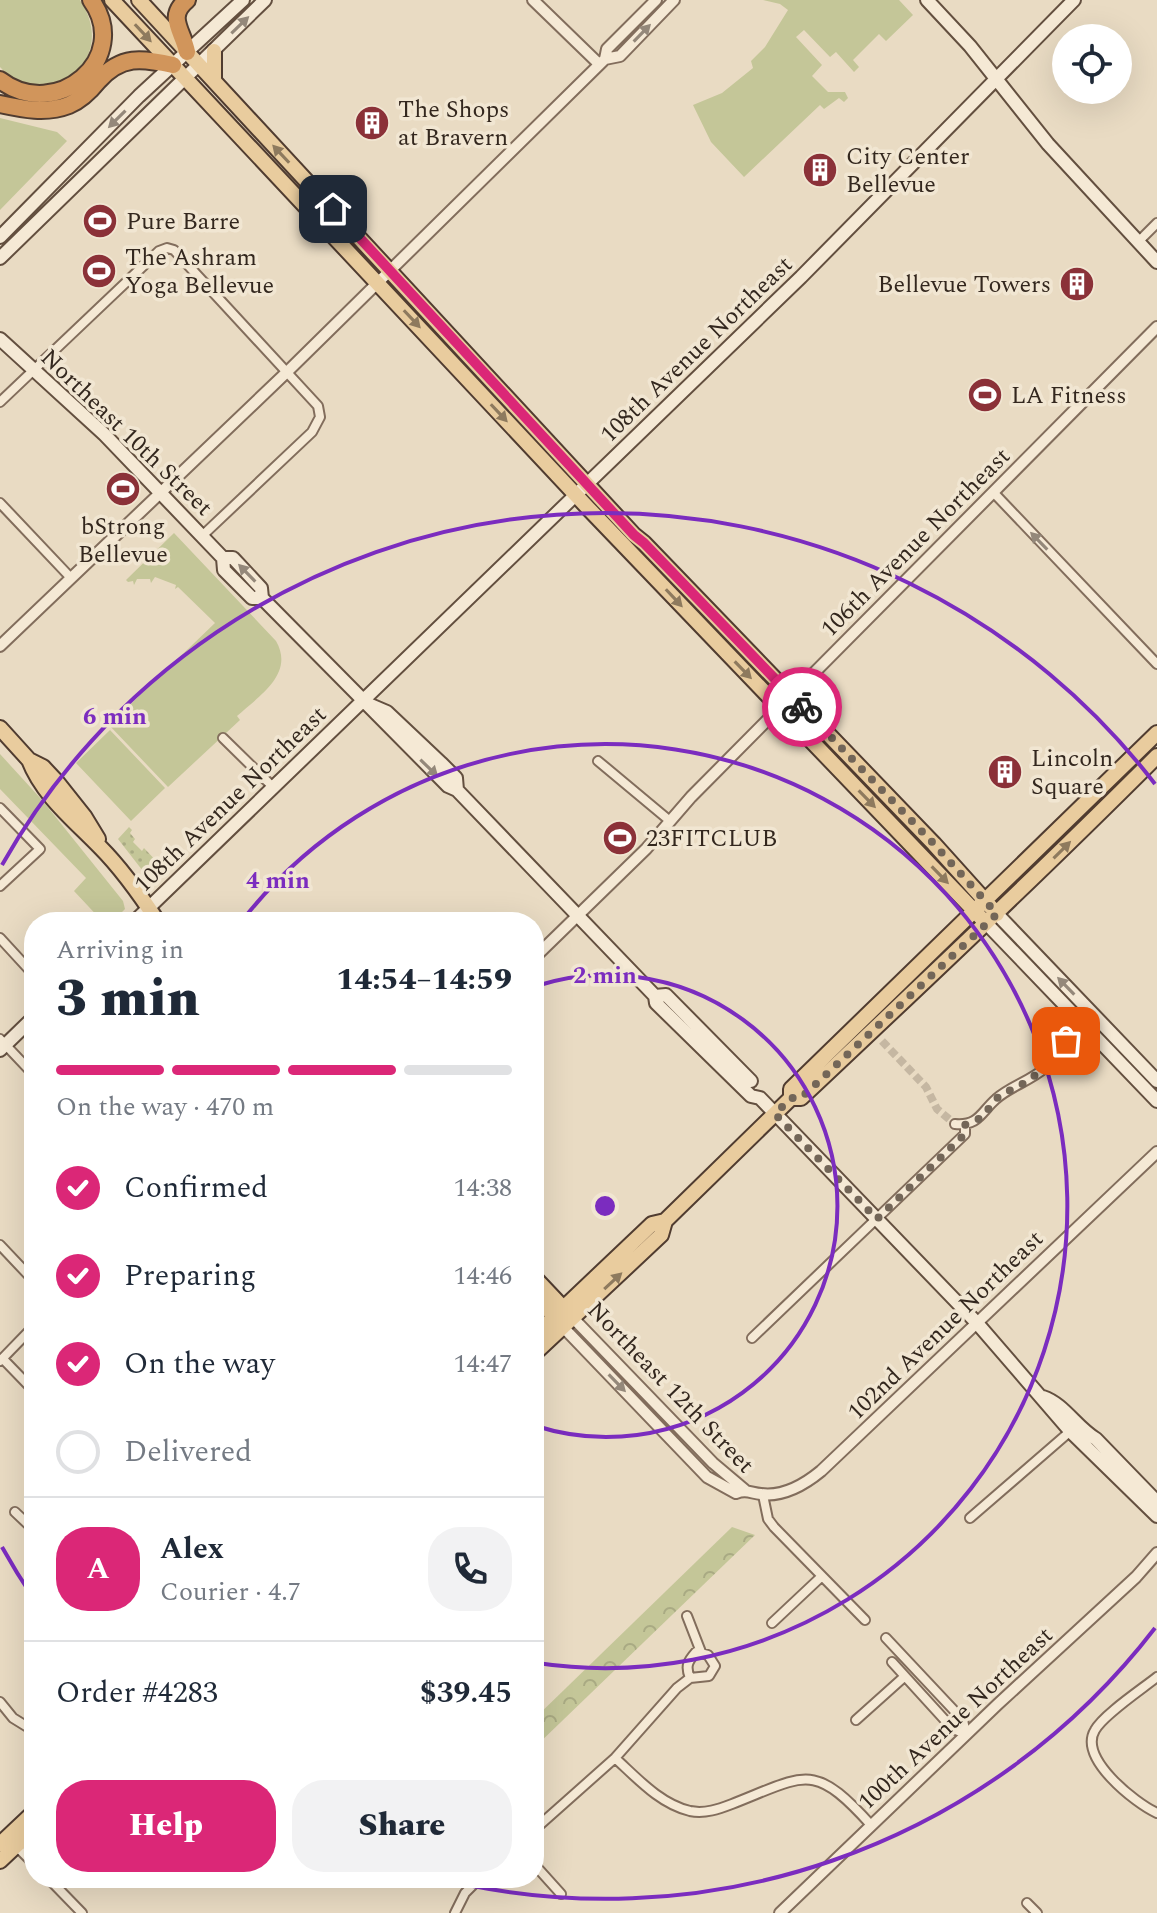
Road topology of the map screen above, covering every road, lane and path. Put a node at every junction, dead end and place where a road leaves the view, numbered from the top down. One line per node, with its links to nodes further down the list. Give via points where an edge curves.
1 (91, 0): 18 (highway, via 100,18 101,45 82,80 59,93 36,95)
2 (112, 0): 15 (main road, one-way to 15)
3 (139, 0): 13 (main road)
4 (187, 0): 13 (highway, via 176,19)
5 (243, 0): 13 (main road)
6 (265, 0): 12 (main road, one-way to 6)
7 (533, 0): 14 (street)
8 (656, 0): 14 (street, via 607,49)
9 (674, 0): 14 (street, one-way to 9, via 620,56)
10 (927, 0): 17 (main road)
11 (1074, 0): 17 (main road, 108th Avenue Northeast)
12 (214, 51): 13 (main road); 19 (main road)
13 (193, 58): 15 (main road); 16 (main road); 19 (main road)
14 (601, 62): 26 (street)
15 (173, 65): 16 (main road); 20 (highway, via 129,60 112,68 83,97 54,110); 22 (main road, one-way to 22)
16 (186, 79): 24 (main road); 27 (main road)
17 (995, 79): 23 (main road); 33 (main road, 108th Avenue Northeast)
18 (0, 80)
19 (214, 81): 26 (main road, one-way to 19)
20 (0, 104)
21 (1157, 223): 23 (street)
22 (0, 237)
23 (1138, 242): 25 (main road)
24 (0, 258)
25 (1157, 262)
26 (390, 271): 27 (street); 33 (main road)
27 (377, 283): 31 (street); 36 (main road, one-way to 36)
28 (1157, 327): 35 (street, 106th Avenue Northeast)
29 (0, 339): 30 (main road, Northeast 10th Street)
30 (32, 371): 31 (street, via 167,248); 32 (street); 34 (main road, Northeast 10th Street)
31 (288, 371): 34 (street); 38 (street, via 318,406 320,417 312,432)
32 (0, 402)
33 (588, 484): 36 (main road, 108th Avenue Northeast); 42 (main road)
34 (161, 492): 38 (main road, Northeast 10th Street); 39 (street)
35 (993, 492): 41 (street, one-way to 35); 42 (street, 106th Avenue Northeast)
36 (576, 496): 43 (main road, 108th Avenue Northeast); 44 (main road, one-way to 44)
37 (0, 503): 39 (street)
38 (202, 536): 43 (main road, Northeast 10th Street, via 222,557 224,570 252,598 262,598)
39 (71, 578): 40 (street)
40 (0, 646)
41 (1157, 664)
42 (791, 696): 44 (street, 106th Avenue Northeast); 56 (main road, via 934,844)
43 (364, 701): 51 (main road, 108th Avenue Northeast); 60 (main road, Northeast 10th Street)
44 (778, 708): 54 (street, 106th Avenue Northeast); 56 (main road, one-way to 56)
45 (0, 728): 57 (main road, via 57,782)
46 (1157, 733): 49 (main road)
47 (223, 738): 51 (street)
48 (1157, 756): 52 (main road)
49 (1132, 757): 52 (main road, via 1135,764); 56 (main road)
50 (598, 761): 54 (street)
51 (273, 787): 57 (main road, 108th Avenue Northeast)
52 (1108, 804): 61 (main road, one-way to 52)
53 (0, 808): 55 (street, via 40,849)
54 (670, 821): 60 (street, 106th Avenue Northeast)
55 (0, 886)
56 (980, 906): 61 (main road); 73 (main road, via 791,1089)
57 (149, 907): 58 (main road, 108th Avenue Northeast); 59 (main road)
58 (144, 912)
59 (152, 912)
60 (577, 916): 63 (street, 106th Avenue Northeast); 65 (main road, Northeast 10th Street)
61 (991, 919): 66 (main road); 71 (main road, one-way to 61); 73 (main road, via 875,1034 801,1098)
62 (0, 938): 64 (street)
63 (544, 948)
64 (24, 964)
65 (655, 996): 70 (main road, Northeast 10th Street, via 666,995); 72 (main road, Northeast 10th Street, via 656,1003 751,1096)
66 (1082, 1023): 74 (main road); 77 (street, via 1043,1070 999,1096 981,1118 960,1124 965,1134)
67 (24, 1026): 68 (main road)
68 (2, 1045): 69 (street)
69 (24, 1066)
70 (751, 1081): 72 (street, Northeast 10th Street, via 760,1089)
71 (1157, 1081)
72 (760, 1098): 75 (main road, Northeast 10th Street)
73 (791, 1098): 75 (main road)
74 (1157, 1101)
75 (775, 1114): 77 (main road, Northeast 10th Street); 82 (main road, via 665,1221 652,1224)
76 (1157, 1152): 83 (street, 102nd Avenue Northeast)
77 (877, 1219): 83 (main road, Northeast 10th Street); 86 (street)
78 (0, 1245): 79 (street)
79 (24, 1270)
80 (544, 1291): 82 (main road, Northeast 12th Street)
81 (544, 1302): 82 (main road, Northeast 12th Street)
82 (564, 1318): 84 (main road); 87 (main road); 90 (street, Northeast 12th Street, one-way to 90); 92 (street, Northeast 12th Street)
83 (977, 1323): 91 (main road, Northeast 10th Street, via 1047,1407); 94 (street, 102nd Avenue Northeast, via 806,1484)
84 (544, 1330)
85 (24, 1336): 88 (street)
86 (752, 1338)
87 (544, 1342)
88 (1, 1360): 89 (street)
89 (24, 1382)
90 (642, 1409): 92 (street, via 680,1437); 93 (street, Northeast 12th Street, via 707,1477 736,1493)
91 (1074, 1428): 95 (main road, Northeast 10th Street, via 1096,1439); 97 (main road, Northeast 10th Street); 98 (street)
92 (691, 1439): 93 (street, Northeast 12th Street)
93 (745, 1490): 94 (street, 102nd Avenue Northeast)
94 (763, 1495): 101 (street, Northeast 12th Street, via 768,1519)
95 (1157, 1502)
96 (15, 1512): 99 (street)
97 (1157, 1516)
98 (970, 1518)
99 (24, 1521)
100 (1157, 1553): 114 (street, 100th Avenue Northeast)
101 (822, 1576): 103 (street, Northeast 12th Street); 104 (street)
102 (687, 1616): 106 (street)
103 (865, 1620)
104 (772, 1623)
105 (886, 1638): 114 (street, via 963,1720)
106 (701, 1652): 110 (street, via 689,1659); 110 (street, via 715,1666 713,1671)
107 (892, 1662): 108 (street)
108 (904, 1677): 112 (street); 114 (street, via 953,1729)
109 (1157, 1677): 116 (street, via 1092,1733 1100,1764 1120,1788)
110 (690, 1678): 115 (street)
111 (0, 1702): 113 (street)
112 (856, 1720)
113 (24, 1725)
114 (966, 1734): 119 (street, 100th Avenue Northeast)
115 (615, 1758): 117 (street); 119 (street, via 661,1798 692,1811 719,1809 808,1779 845,1796)
116 (1157, 1813)
117 (544, 1821)
118 (24, 1822): 120 (main road)
119 (871, 1825): 130 (street, 100th Avenue Northeast)
120 (7, 1838): 121 (street); 122 (main road)
121 (24, 1854)
122 (0, 1861)
123 (544, 1875): 126 (street)
124 (58, 1888): 128 (street)
125 (470, 1888): 129 (street)
126 (561, 1894)
127 (1027, 1903): 131 (street)
128 (82, 1913)
129 (455, 1913)
130 (780, 1913)
131 (1037, 1913)

